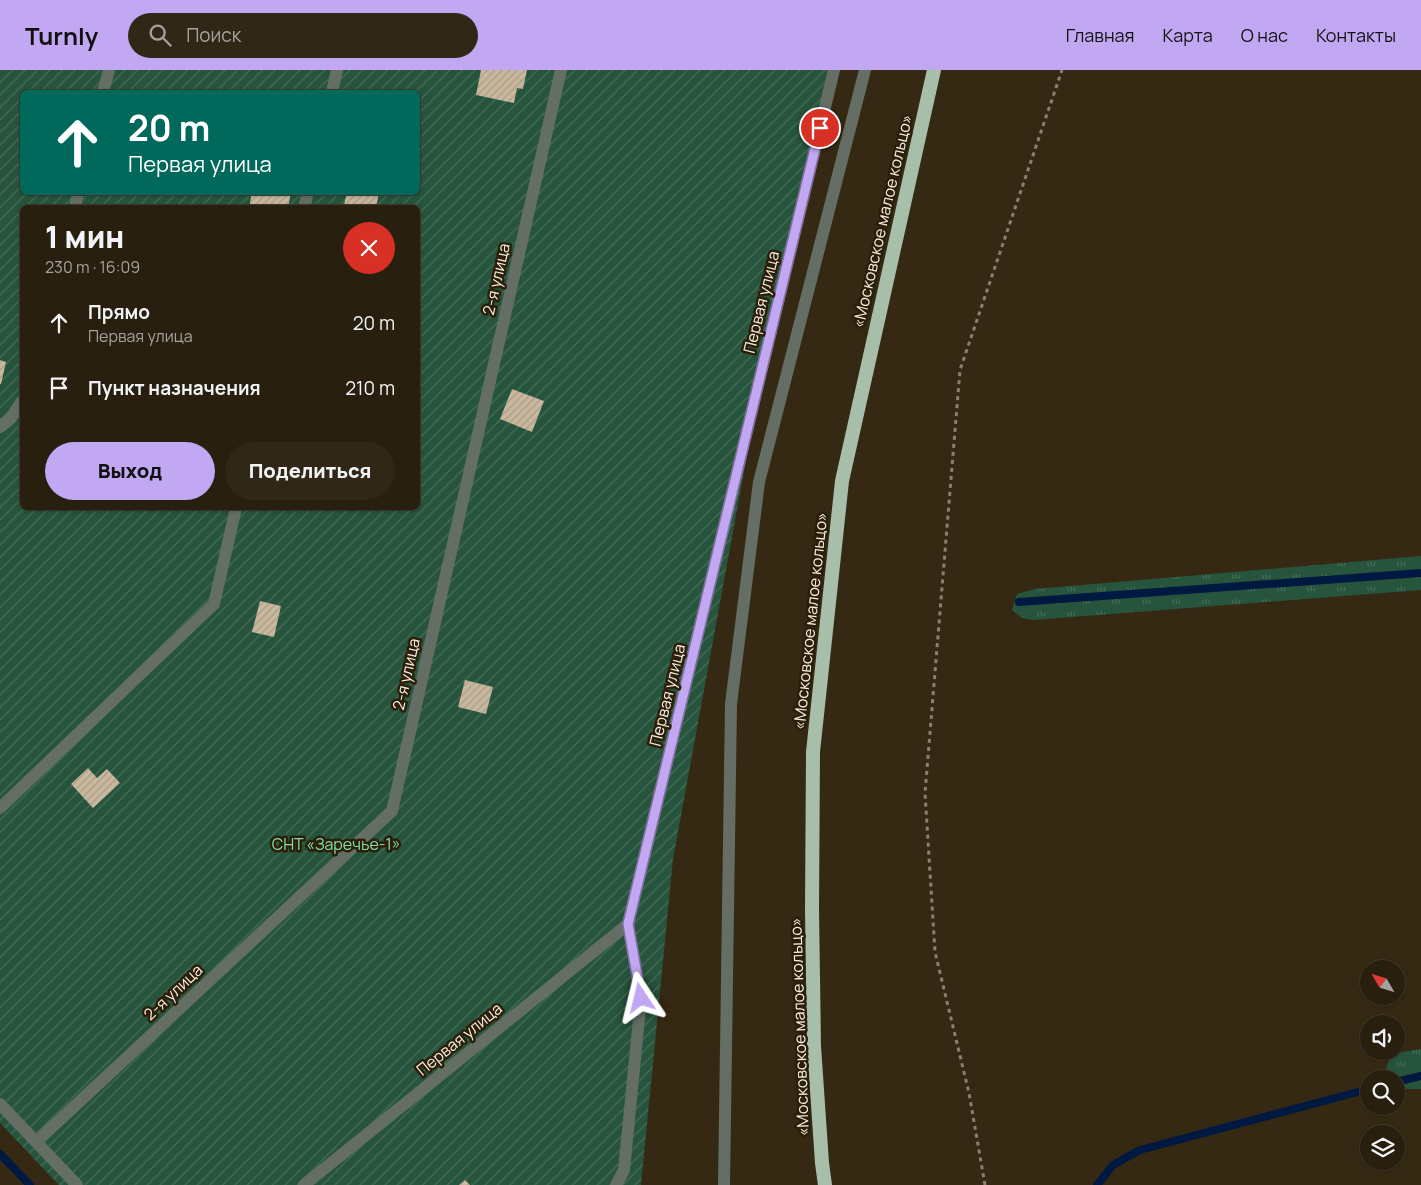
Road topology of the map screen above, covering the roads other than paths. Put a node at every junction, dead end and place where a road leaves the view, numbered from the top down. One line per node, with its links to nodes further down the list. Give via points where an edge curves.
1 (109, 70): 7 (lane)
2 (337, 70): 8 (lane)
3 (561, 70): 15 (lane, 2-я улица, via 392,811)
4 (834, 70): 13 (lane, Первая улица)
5 (865, 70): 19 (lane, via 759,482 731,704)
6 (934, 70): 20 (highway, «Московское малое кольцо», via 842,481 814,752 814,1046)
7 (104, 90)
8 (332, 90)
9 (20, 404): 10 (lane)
10 (0, 427)
11 (236, 510): 12 (lane, via 214,604)
12 (0, 808)
13 (628, 924): 17 (lane, Первая улица); 18 (lane, via 641,998 624,1170)
14 (0, 1104): 15 (lane)
15 (36, 1142): 16 (lane)
16 (77, 1185)
17 (304, 1185)
18 (616, 1185)
19 (724, 1185)
20 (825, 1185)

